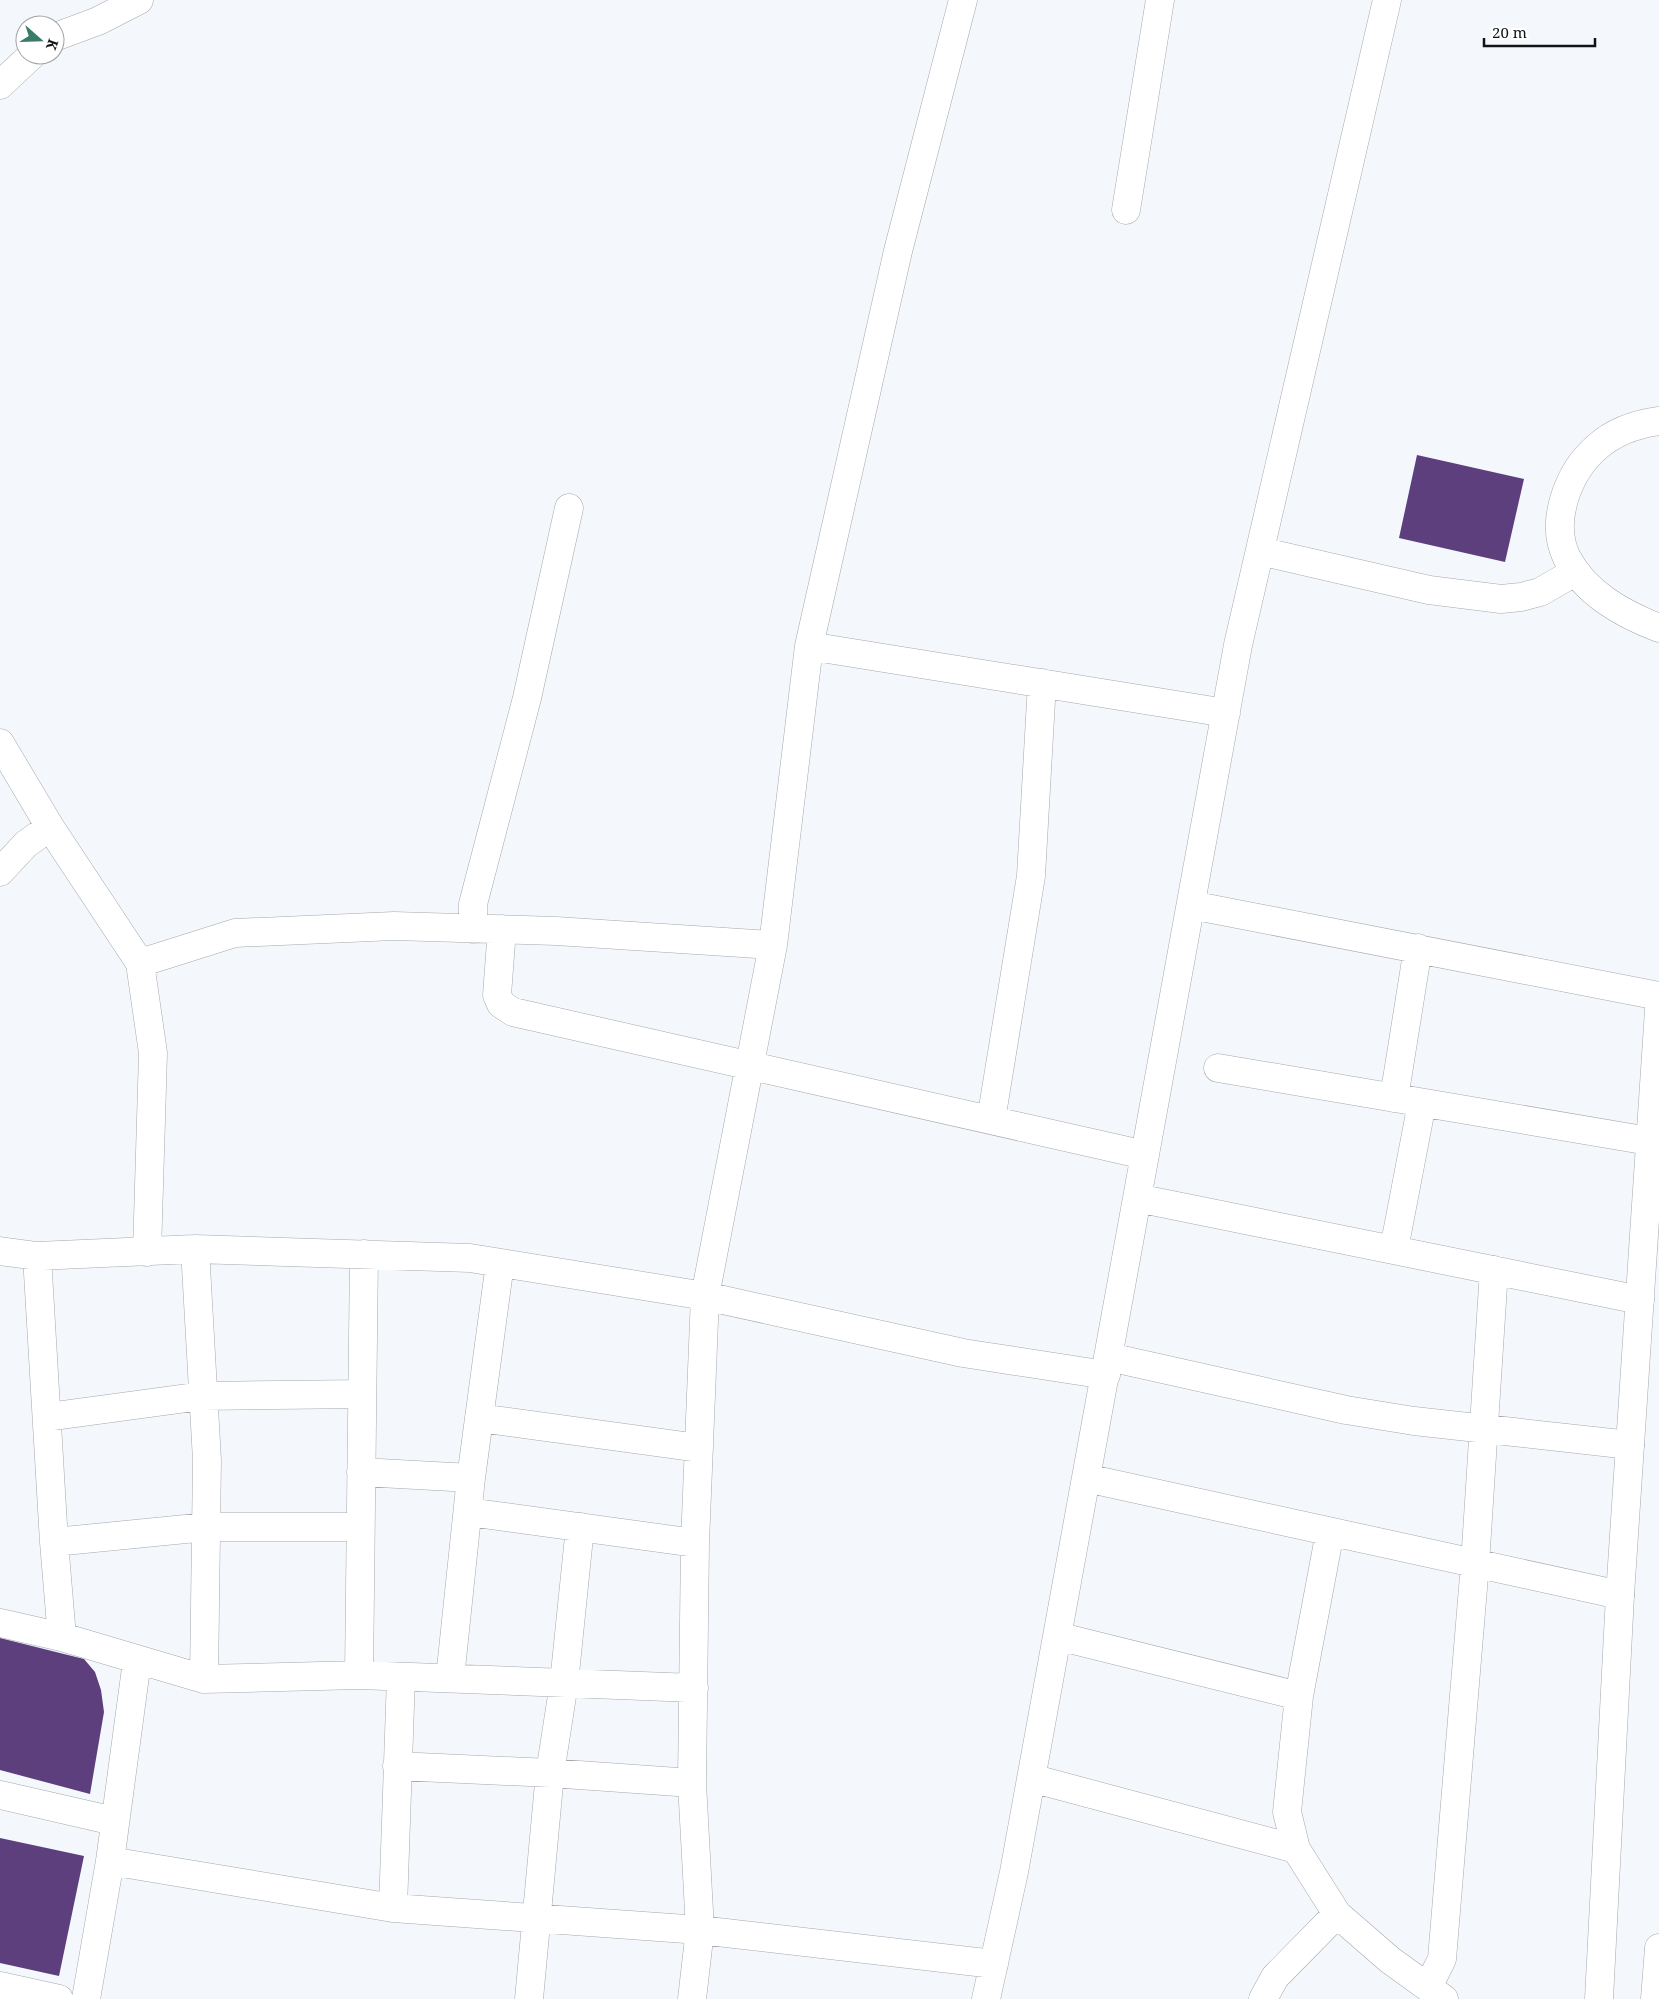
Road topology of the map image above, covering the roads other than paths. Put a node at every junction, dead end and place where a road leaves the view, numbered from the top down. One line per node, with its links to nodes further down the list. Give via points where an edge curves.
1 (139, 0): 5 (street)
2 (963, 0): 14 (street, via 898,251)
3 (1160, 0): 8 (street)
4 (1387, 0): 11 (street)
5 (65, 33)
6 (21, 65): 7 (street)
7 (0, 85)
8 (1126, 210)
9 (1659, 421): 12 (street, via 1617,433 1597,447 1576,474 1560,523 1561,540)
10 (570, 508): 21 (street, via 527,698 473,904)
11 (1260, 550): 12 (street, via 1429,590 1501,599 1521,598 1540,592); 16 (street)
12 (1575, 572): 13 (street, via 1604,599 1640,621)
13 (1659, 628)
14 (809, 646): 15 (street); 23 (street)
15 (1042, 683): 16 (street); 32 (street, via 1031,876)
16 (1226, 713): 20 (street)
17 (0, 743): 18 (street)
18 (50, 827): 19 (street, via 26,844); 25 (street)
19 (0, 872)
20 (1191, 905): 24 (street); 34 (street)
21 (473, 929): 22 (street); 25 (street, via 394,926 235,933)
22 (502, 929): 23 (street); 28 (street, via 498,995 501,1004 513,1012)
23 (773, 944): 28 (street)
24 (1418, 948): 26 (street); 30 (street)
25 (140, 964): 39 (street, via 153,1053)
26 (1659, 996)
27 (1659, 1010): 33 (street)
28 (750, 1064): 32 (street); 44 (street)
29 (1218, 1068): 30 (street)
30 (1394, 1098): 31 (street)
31 (1422, 1103): 33 (street); 37 (street)
32 (991, 1120): 34 (street)
33 (1649, 1141): 45 (street)
34 (1145, 1155): 35 (street)
35 (1138, 1198): 37 (street); 46 (street)
36 (195, 1249): 39 (street); 40 (street); 48 (street)
37 (1394, 1249): 43 (street)
38 (0, 1251): 41 (street)
39 (147, 1252): 41 (street)
40 (364, 1254): 42 (street, via 470,1258); 47 (street)
41 (37, 1256): 49 (street)
42 (500, 1263): 44 (street); 50 (street)
43 (1494, 1270): 45 (street); 51 (street)
44 (705, 1296): 46 (street, via 963,1353); 53 (street)
45 (1640, 1300): 52 (street)
46 (1107, 1366): 51 (street, via 1346,1410); 56 (street)
47 (362, 1394): 48 (street); 54 (street)
48 (202, 1396): 49 (street); 58 (street, via 207,1460)
49 (47, 1417): 62 (street)
50 (479, 1418): 53 (street); 55 (street)
51 (1484, 1429): 52 (street); 64 (street)
52 (1630, 1446): 65 (street)
53 (699, 1448): 63 (street)
54 (361, 1472): 55 (street); 59 (street)
55 (471, 1478): 57 (street)
56 (1086, 1478): 61 (street); 67 (street)
57 (468, 1512): 60 (street); 72 (street)
58 (206, 1527): 59 (street); 62 (street); 73 (street)
59 (360, 1527): 70 (street)
60 (580, 1527): 63 (street); 74 (street)
61 (1330, 1532): 64 (street); 76 (street)
62 (54, 1542): 68 (street)
63 (695, 1543): 75 (street)
64 (1475, 1564): 65 (street); 92 (street, via 1442,1959)
65 (1620, 1596): 99 (street)
66 (0, 1623): 68 (street)
67 (1057, 1636): 76 (street); 79 (street)
68 (62, 1637): 69 (street)
69 (138, 1660): 73 (street); 82 (street)
70 (358, 1675): 71 (street); 73 (street)
71 (401, 1676): 72 (street); 77 (street)
72 (450, 1678): 74 (street)
73 (204, 1679)
74 (564, 1683): 75 (street); 78 (street)
75 (694, 1688): 80 (street)
76 (1299, 1696): 83 (street, via 1287,1812)
77 (397, 1766): 78 (street); 85 (street)
78 (550, 1773): 80 (street); 87 (street)
79 (1030, 1778): 83 (street); 90 (street)
80 (692, 1784): 88 (street)
81 (0, 1796): 82 (street)
82 (114, 1821): 84 (street)
83 (1296, 1849): 86 (street)
84 (110, 1861): 85 (street); 94 (street)
85 (393, 1908): 87 (street)
86 (1337, 1914): 92 (street, via 1390,1960); 98 (street, via 1275,1977)
87 (537, 1919): 88 (street); 95 (street)
88 (700, 1930): 90 (street); 96 (street)
89 (1659, 1948): 100 (street)
90 (994, 1964): 97 (street)
91 (0, 1986): 93 (street)
92 (1436, 1993)
93 (58, 1999)
94 (86, 1999)
95 (529, 1999)
96 (692, 1999)
97 (986, 1999)
98 (1263, 1999)
99 (1599, 1999)
100 (1655, 1999)

